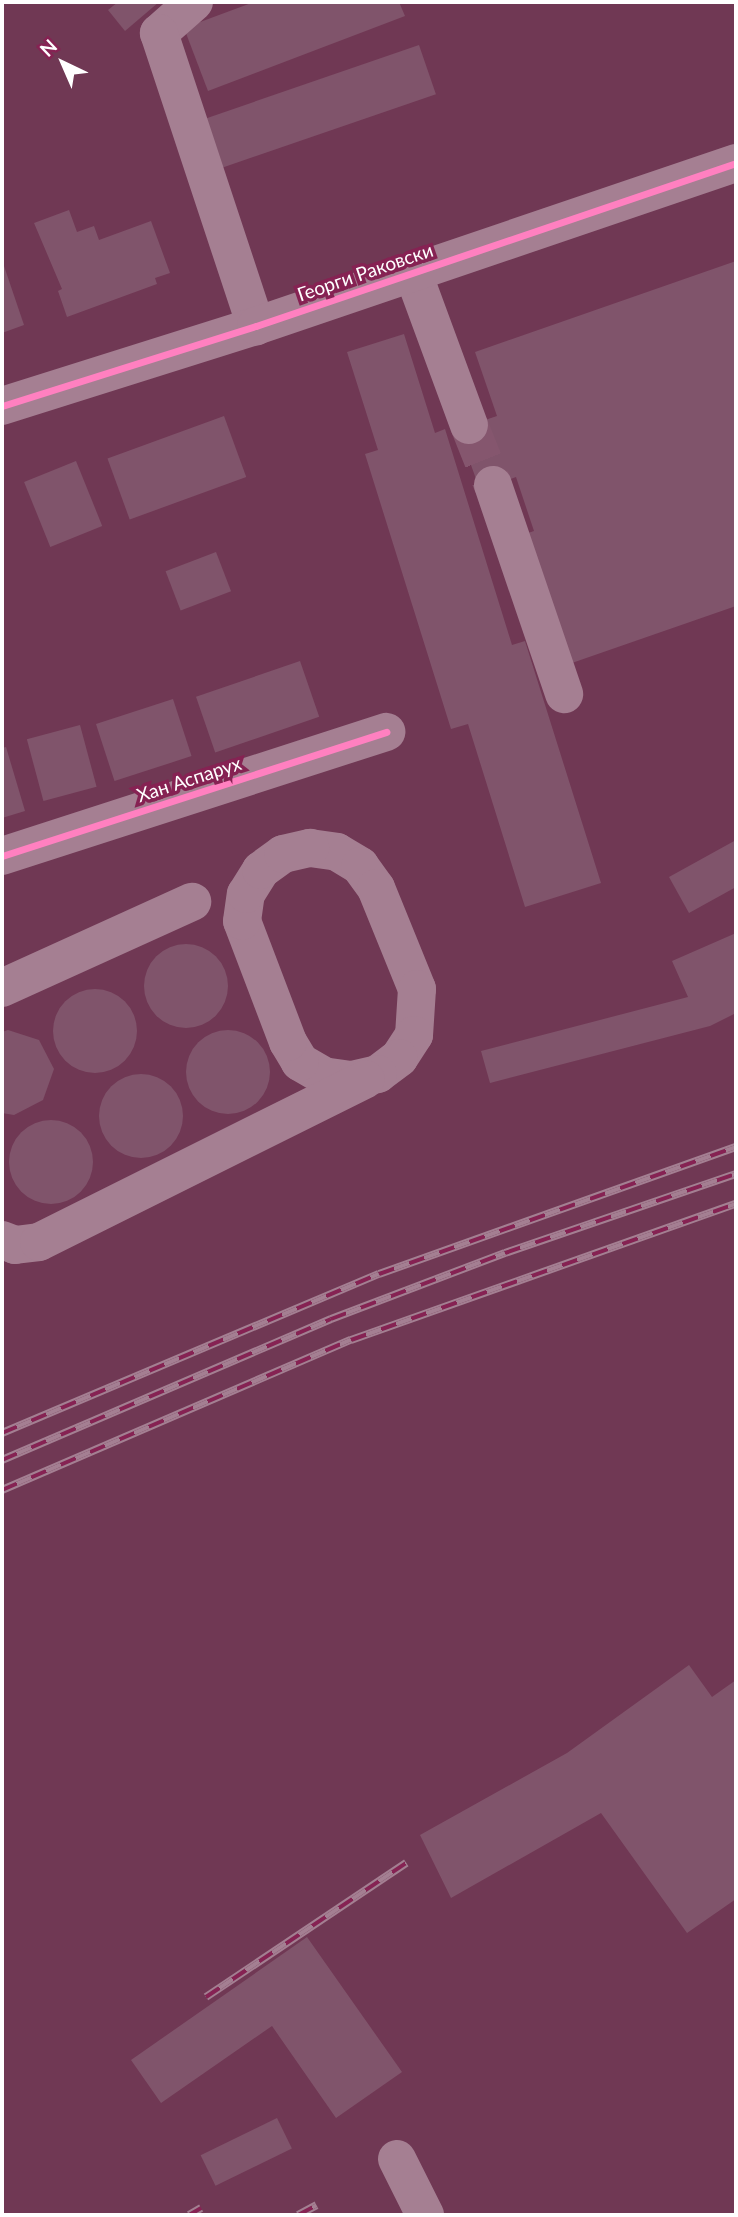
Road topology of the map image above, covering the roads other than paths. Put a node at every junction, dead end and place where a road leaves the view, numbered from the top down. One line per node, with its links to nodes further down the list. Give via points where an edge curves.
1 (194, 2): 4 (street, via 159,33)
2 (736, 163): 3 (street, Георги Раковски)
3 (412, 273): 4 (street, Георги Раковски); 6 (street)
4 (256, 326): 5 (street, Георги Раковски)
5 (2, 406)
6 (468, 425)
7 (493, 485): 8 (street)
8 (564, 694)
9 (386, 732): 10 (street, Хан Аспарух)
10 (2, 856)
11 (192, 902): 12 (street)
12 (2, 988)
13 (378, 1074): 13 (street, via 399,1058 414,1035 418,1007 417,989 376,888 360,866 337,852 310,848 283,854 261,870 246,894 243,921 288,1042 300,1062 324,1076 351,1080); 14 (street, via 39,1242 15,1245)
14 (2, 1240)
15 (397, 2159): 16 (street)
16 (425, 2215)

